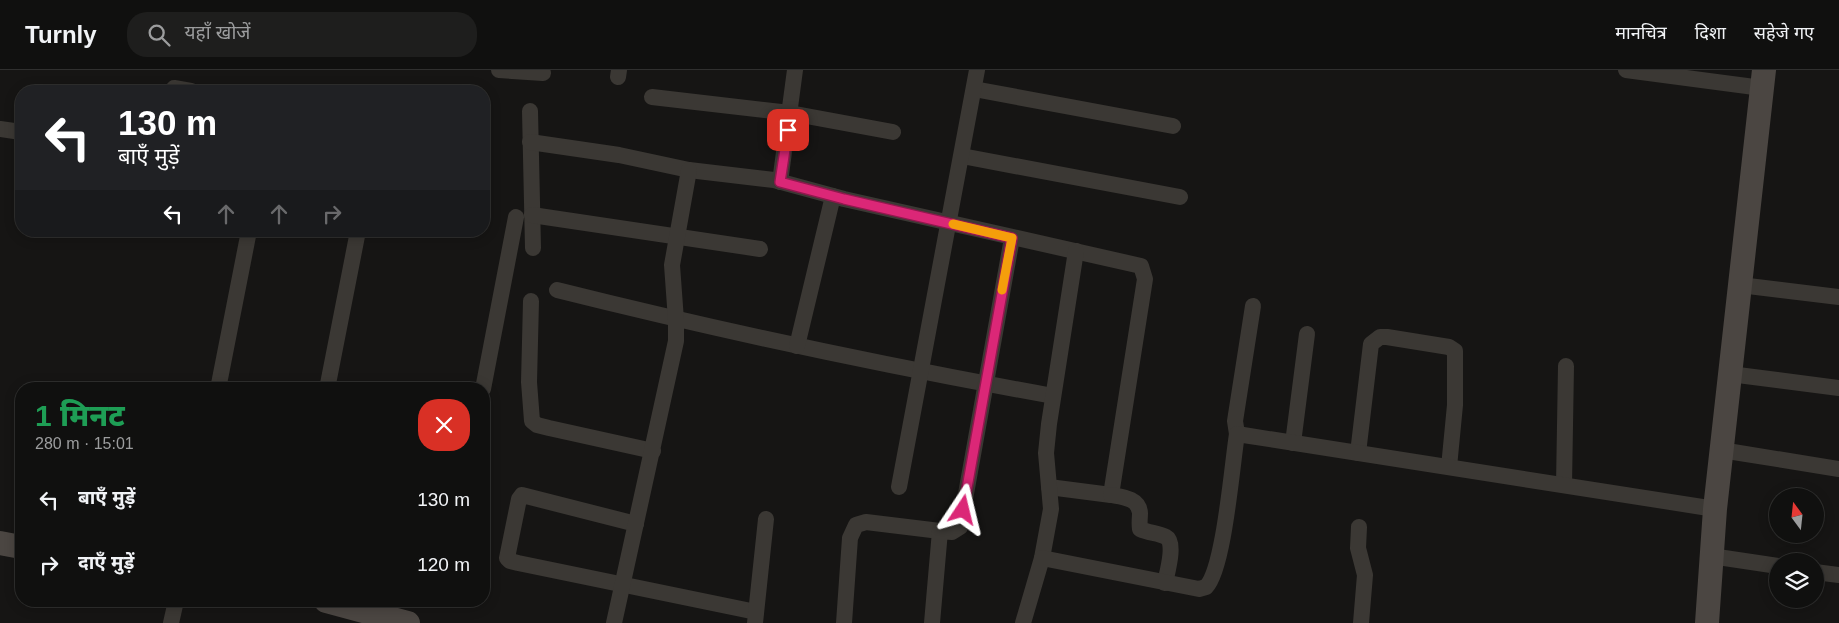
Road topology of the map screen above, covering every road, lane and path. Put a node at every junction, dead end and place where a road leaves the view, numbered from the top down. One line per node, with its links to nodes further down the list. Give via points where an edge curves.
1 (499, 70): 5 (street)
2 (795, 70): 10 (street)
3 (977, 70): 7 (street)
4 (1626, 70): 6 (street)
5 (543, 74)
6 (1763, 79): 30 (street)
7 (974, 89): 11 (street); 16 (street)
8 (652, 97): 10 (street)
9 (530, 111): 15 (street)
10 (790, 113): 14 (street); 18 (street)
11 (1173, 126)
12 (0, 129): 13 (street)
13 (15, 131)
14 (893, 132)
15 (530, 142): 17 (street, via 619,155); 21 (street)
16 (962, 156): 20 (street); 22 (street)
17 (689, 170): 18 (street); 23 (street)
18 (780, 182): 19 (street)
19 (833, 196): 22 (street); 37 (street)
20 (1180, 197)
21 (524, 216): 23 (street); 27 (street); 43 (street)
22 (950, 223): 26 (street); 39 (street)
23 (677, 235): 28 (street); 35 (street, via 672,273)
24 (249, 237): 41 (street)
25 (357, 237): 42 (street)
26 (1012, 238): 29 (street); 44 (street)
27 (533, 248)
28 (760, 249)
29 (1076, 251): 46 (street); 57 (street, via 1137,264 1144,273)
30 (1740, 285): 32 (street); 40 (street)
31 (557, 290): 35 (street)
32 (1839, 297)
33 (531, 301): 50 (street, via 529,382 532,421 549,428)
34 (1253, 306): 47 (street, via 1235,421)
35 (676, 320): 37 (street); 50 (street, via 676,340)
36 (1308, 334): 48 (street)
37 (797, 346): 39 (street)
38 (1566, 366): 54 (street)
39 (922, 372): 44 (street); 55 (street)
40 (1730, 374): 45 (street); 49 (street)
41 (219, 382)
42 (328, 382)
43 (486, 382)
44 (984, 384): 46 (street); 62 (street, via 960,528 952,532)
45 (1839, 388)
46 (1053, 396): 56 (street, via 1046,454)
47 (1237, 434): 48 (street); 70 (street, via 1215,574 1206,587 1199,589)
48 (1293, 443): 51 (street)
49 (1721, 450): 53 (street); 58 (street)
50 (653, 451): 60 (street)
51 (1358, 453): 52 (street); 52 (street, via 1371,344 1380,337 1396,338 1449,347 1455,351 1455,405)
52 (1448, 468): 54 (street)
53 (1839, 469)
54 (1564, 485): 58 (street)
55 (899, 487)
56 (1050, 487): 57 (street); 66 (street, via 1052,509)
57 (1111, 495): 70 (street, via 1138,504 1140,529 1167,537 1170,541)
58 (1715, 509): 65 (street)
59 (766, 519): 74 (street)
60 (636, 524): 71 (street); 71 (street, via 522,495 506,553 510,561)
61 (1359, 527): 81 (street, via 1358,548 1365,576)
62 (940, 531): 78 (street, via 866,522 856,525 850,538); 79 (street)
63 (0, 543): 64 (street)
64 (15, 546)
65 (1711, 556): 67 (street); 82 (street)
66 (1042, 558): 70 (street); 80 (street)
67 (1769, 565)
68 (1824, 574): 69 (street)
69 (1839, 576)
70 (1166, 583)
71 (623, 584): 74 (street); 77 (street)
72 (175, 607): 75 (street)
73 (369, 607): 76 (street)
74 (755, 617)
75 (171, 623)
76 (408, 623)
77 (614, 623)
78 (844, 623)
79 (932, 623)
80 (1023, 623)
81 (1361, 623)
82 (1707, 623)

